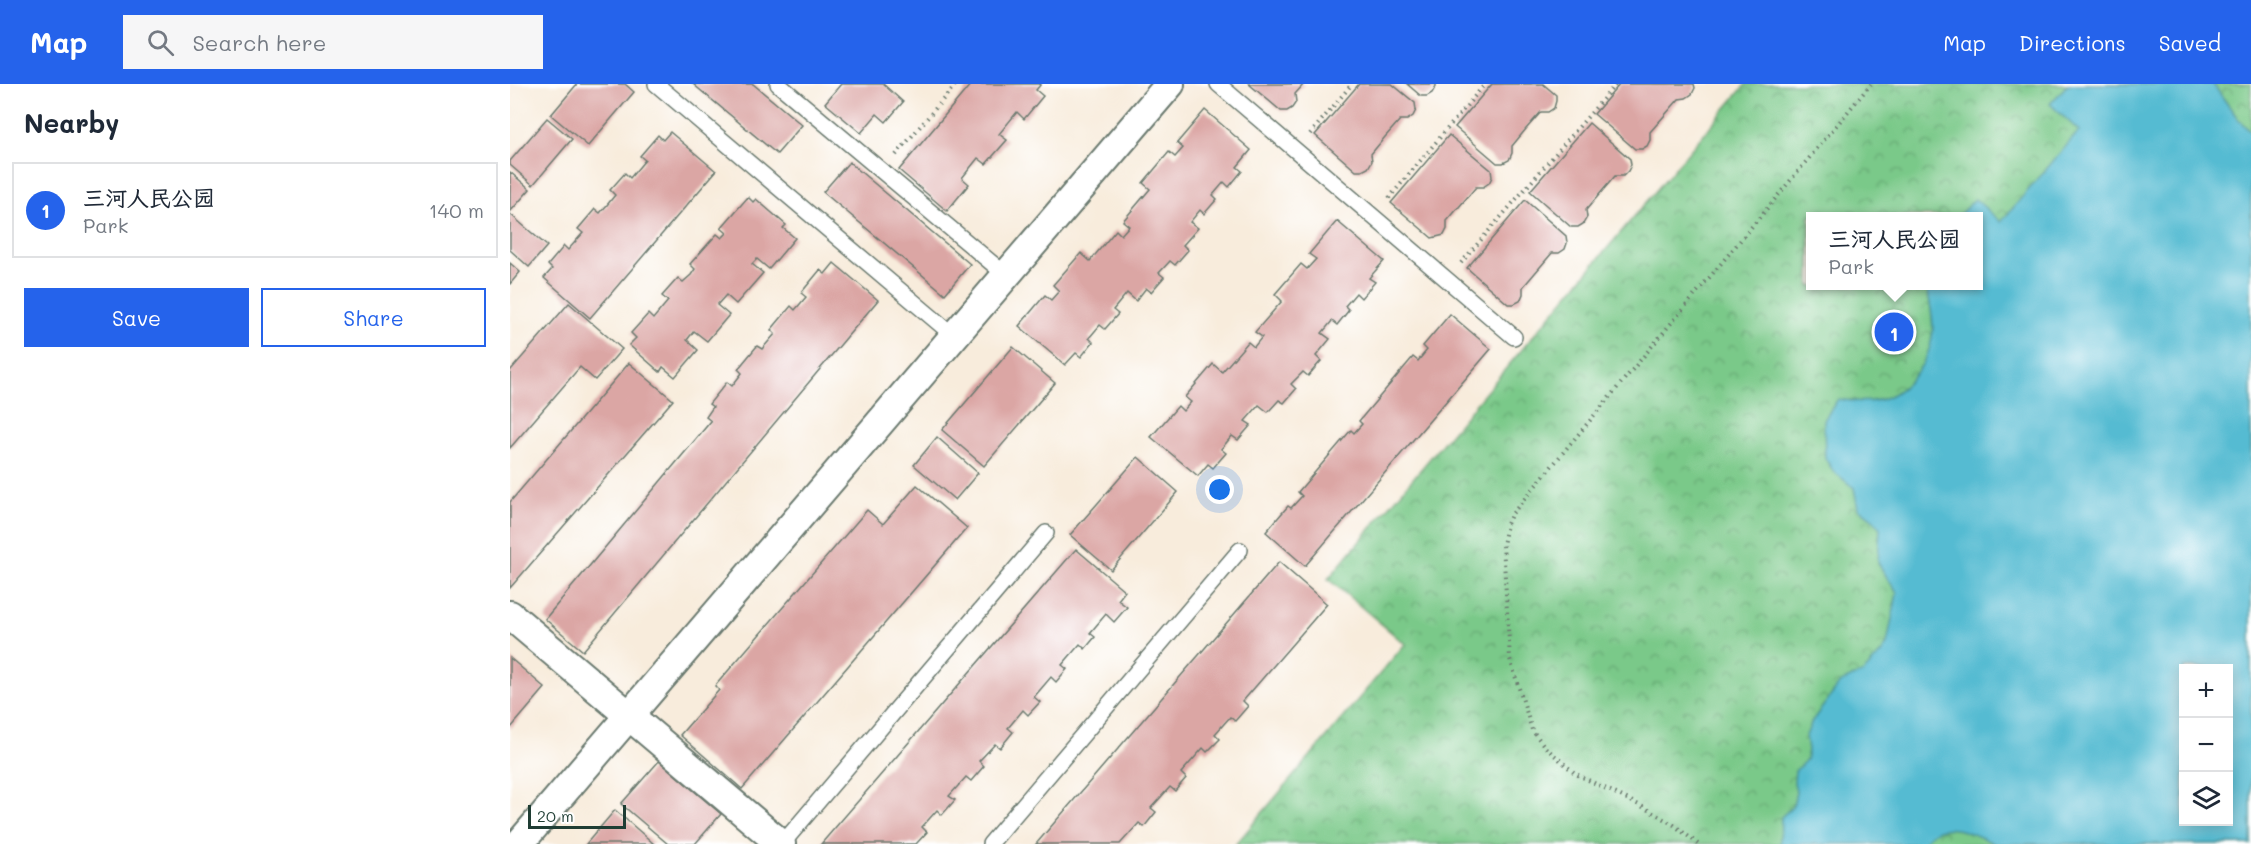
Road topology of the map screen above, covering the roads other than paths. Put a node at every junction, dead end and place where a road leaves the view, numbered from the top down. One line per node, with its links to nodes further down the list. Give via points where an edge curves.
1 (656, 84): 6 (lane)
2 (778, 84): 5 (lane)
3 (1170, 84): 5 (street)
4 (1218, 84): 7 (lane)
5 (1006, 275): 6 (street)
6 (954, 336): 11 (street)
7 (1514, 337)
8 (1046, 533): 13 (lane)
9 (1240, 550): 14 (lane)
10 (510, 615): 11 (street)
11 (629, 716): 12 (street); 13 (street)
12 (519, 844)
13 (781, 844)
14 (990, 844)

